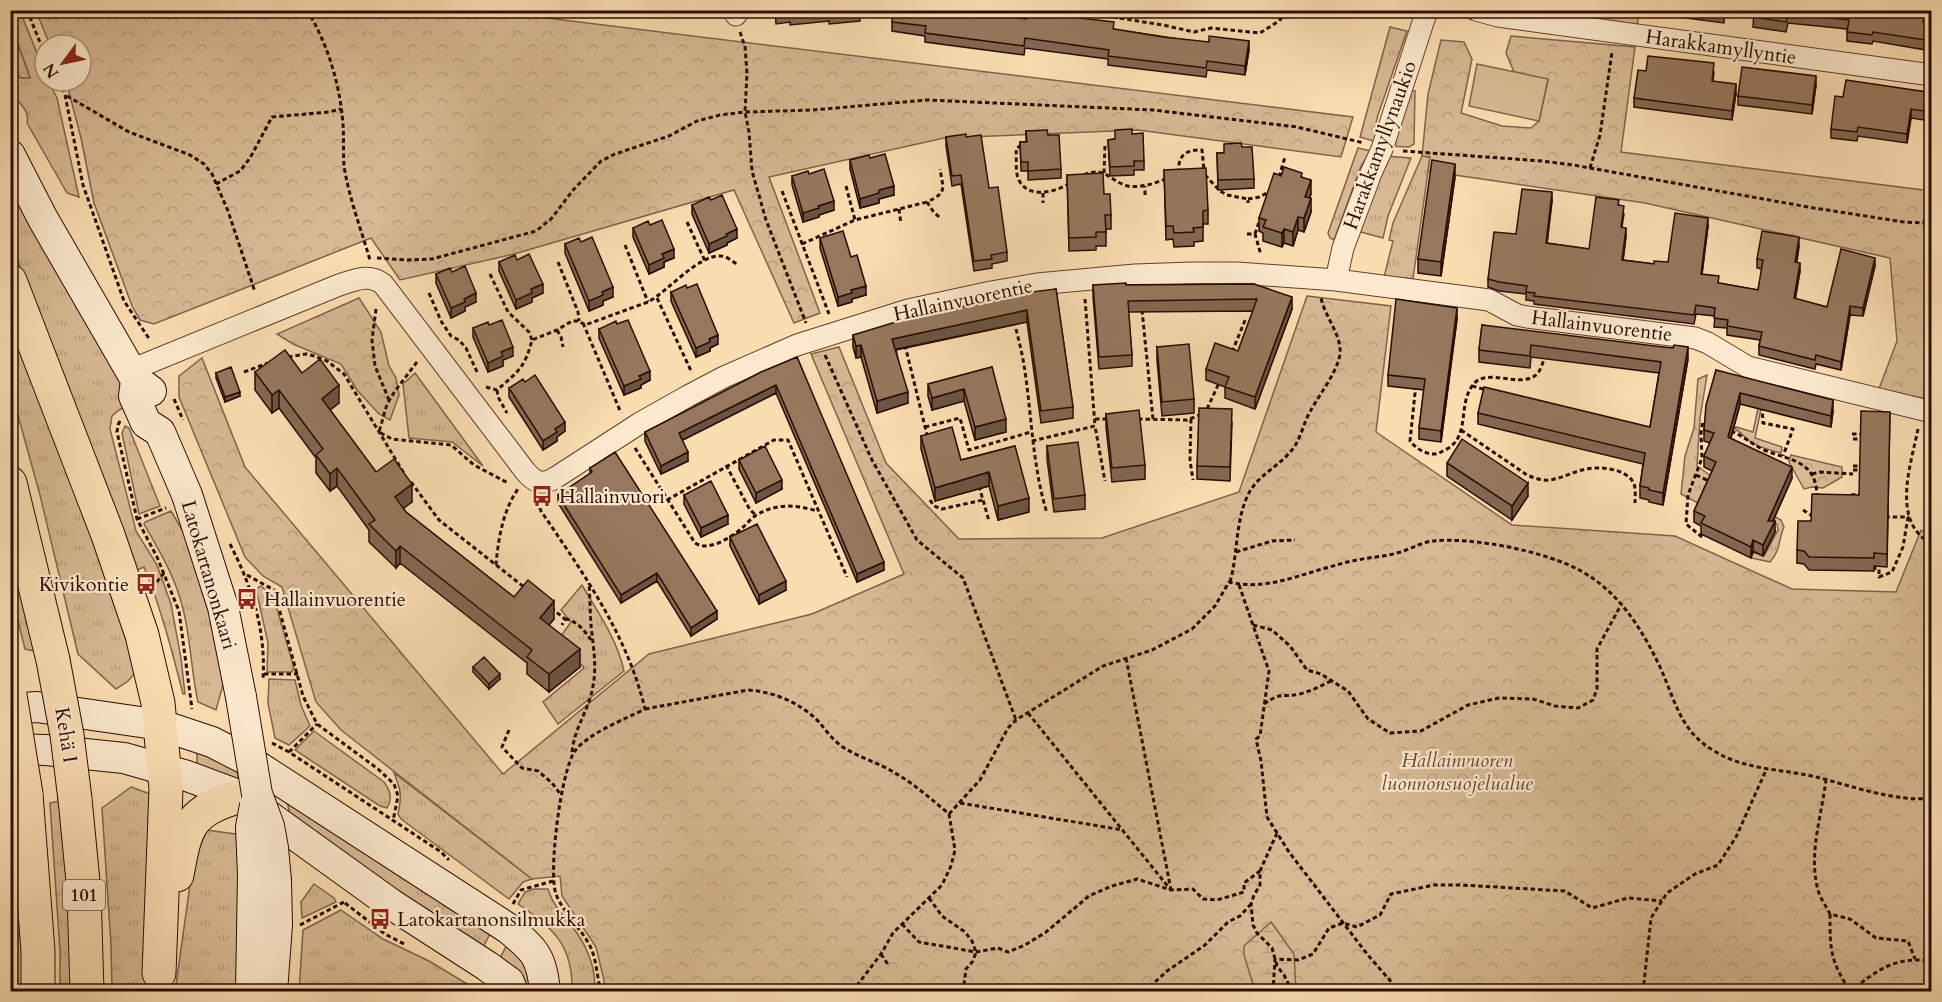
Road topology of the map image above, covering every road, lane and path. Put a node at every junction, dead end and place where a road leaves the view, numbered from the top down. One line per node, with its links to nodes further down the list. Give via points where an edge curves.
1 (27, 10): 10 (path)
2 (307, 10): 13 (path, via 328,57)
3 (1068, 10): 7 (path)
4 (1288, 10): 7 (path, via 1260,33 1211,28 1194,32)
5 (1427, 10): 59 (street, Harakkamyllynaukio, via 1382,149)
6 (1476, 10): 9 (street, Harakkamyllyntie)
7 (1080, 11)
8 (735, 13): 14 (path, via 745,47)
9 (1612, 32): 11 (street, Harakkamyllyntie); 21 (path, via 1600,135)
10 (36, 33)
11 (1932, 75)
12 (65, 95): 30 (path, via 129,132 190,155 204,164); 73 (path, via 83,184 124,301)
13 (341, 109): 14 (path, via 346,174 369,258 408,260 432,259 536,231 601,161 698,121); 30 (path, via 272,117 240,171)
14 (745, 112): 15 (path, via 927,100 1153,110 1297,127); 70 (path, via 752,171 766,219 805,322)
15 (1354, 140)
16 (1114, 144): 24 (path, via 1105,146)
17 (1024, 145): 36 (path, via 1016,149 1018,177 1028,189)
18 (1419, 152): 21 (path, via 1542,160)
19 (10, 155): 83 (street, Latokartanonkaari)
20 (1285, 157): 35 (path)
21 (1590, 168): 46 (path)
22 (940, 169): 38 (path, via 943,190)
23 (1184, 172): 25 (path)
24 (1104, 173): 28 (path, via 1090,172); 33 (path, via 1128,186)
25 (1179, 173): 26 (path); 35 (path, via 1181,156 1202,150 1204,174 1220,191 1248,201)
26 (1172, 174)
27 (1167, 177): 33 (path)
28 (1078, 178)
29 (1931, 183): 46 (path)
30 (216, 184): 61 (path)
31 (1069, 184): 36 (path)
32 (846, 186): 44 (path)
33 (1145, 186): 37 (path)
34 (782, 191): 51 (path)
35 (1270, 191): 39 (path)
36 (1043, 193): 40 (path)
37 (1145, 195)
38 (927, 202): 41 (path); 43 (path)
39 (1266, 202)
40 (1043, 203)
41 (899, 209): 44 (path); 47 (path)
42 (1263, 213): 50 (path)
43 (939, 217)
44 (855, 220): 51 (path)
45 (687, 222): 54 (path)
46 (1924, 223): 48 (path)
47 (901, 224)
48 (1932, 226)
49 (1247, 234): 50 (path)
50 (1255, 234): 53 (path)
51 (802, 244): 67 (path)
52 (625, 245): 64 (path)
53 (1262, 257)
54 (705, 261): 56 (path, via 721,256); 63 (path)
55 (558, 262): 69 (path)
56 (738, 265)
57 (490, 274): 74 (path, via 508,312)
58 (10, 281): 173 (highway, via 108,535 142,635)
59 (1328, 285): 76 (street, Hallainvuorentie, via 1237,273 1135,275 1037,284 908,310 797,345 734,373 640,423 544,483 531,479); 90 (street, Hallainvuorentie, via 1489,300 1527,317 1695,338 1748,367); 144 (path, via 1324,308 1341,353 1292,450 1264,474 1247,496)
60 (1084, 289): 92 (path)
61 (255, 292)
62 (429, 293): 74 (path, via 441,321 466,348 486,387 497,390 519,371)
63 (657, 297): 64 (path); 81 (path)
64 (648, 302): 69 (path, via 585,325)
65 (376, 303): 88 (path, via 372,340 375,366)
66 (1142, 303): 97 (path)
67 (826, 309)
68 (1245, 318): 79 (path)
69 (581, 322): 72 (path, via 572,321); 91 (path)
70 (813, 328)
71 (1016, 329): 104 (path, via 1024,363)
72 (557, 330): 74 (path); 77 (path)
73 (147, 335)
74 (532, 340)
75 (904, 342): 100 (path)
76 (430, 347): 83 (street, Hallainvuorentie, via 383,284 362,278); 88 (path)
77 (563, 348)
78 (821, 348): 171 (path, via 872,460 916,540 963,578)
79 (1230, 358)
80 (1544, 360): 86 (path, via 1533,377 1486,378)
81 (690, 369)
82 (244, 372): 103 (path, via 288,356 306,354 327,361 344,374)
83 (134, 375): 181 (street, Latokartanonkaari, bridge, via 150,388 163,415 160,432 186,495 223,607 241,697)
84 (1222, 378): 95 (path, via 1210,407)
85 (1413, 379): 102 (path, via 1410,441 1414,446 1437,454 1454,445)
86 (1472, 386): 87 (path); 102 (path, via 1462,410)
87 (1494, 391)
88 (389, 400): 103 (path)
89 (1762, 402): 111 (path, via 1763,423 1792,429)
90 (1926, 411): 137 (path, via 1906,499)
91 (623, 417)
92 (1095, 419): 93 (path); 99 (path)
93 (1118, 419)
94 (1130, 419): 97 (path)
95 (1191, 419): 97 (path); 119 (path)
96 (121, 420): 139 (path, via 117,432)
97 (1153, 420)
98 (1710, 423): 117 (path, via 1703,421 1702,459)
99 (1095, 426): 109 (path); 120 (path)
100 (925, 427): 108 (path); 110 (path, via 960,418)
101 (1725, 429): 111 (path)
102 (1461, 430): 130 (path, via 1536,479 1549,480 1587,468 1611,470 1629,477 1635,486)
103 (379, 432): 145 (path, via 439,520); 145 (path, via 393,439 451,445 474,465 519,489 511,499)
104 (1031, 432): 109 (path); 110 (path)
105 (1852, 434): 106 (path, via 1861,436)
106 (1853, 439)
107 (631, 441): 127 (path)
108 (928, 441)
109 (1032, 441): 134 (path)
110 (969, 450): 112 (path)
111 (1781, 455): 113 (path); 116 (path)
112 (971, 460)
113 (1773, 464)
114 (726, 465): 127 (path); 133 (path, via 774,440 788,440); 135 (path)
115 (1860, 468): 116 (path)
116 (1812, 474): 126 (path)
117 (1696, 475): 122 (path); 141 (path, via 1688,495 1686,524)
118 (977, 480): 129 (path)
119 (1193, 480)
120 (1106, 481)
121 (10, 483): 212 (highway, Kehä I / 101, bridge, via 67,735 84,892)
122 (1714, 483)
123 (537, 496): 150 (path, via 541,511)
124 (1851, 496): 125 (path)
125 (1859, 496)
126 (1817, 499)
127 (667, 500): 135 (path, via 700,547 724,540)
128 (930, 500): 129 (path, via 942,509)
129 (983, 500): 140 (path)
130 (1635, 503)
131 (166, 508): 139 (path)
132 (1803, 510): 138 (path)
133 (819, 512): 135 (path, via 786,505); 149 (path)
134 (1047, 513)
135 (756, 515)
136 (1876, 517): 137 (path)
137 (1908, 517): 143 (path, via 1923,539); 146 (path, via 1903,547 1892,572 1879,577 1879,569)
138 (1821, 518)
139 (137, 519): 147 (path)
140 (989, 521)
141 (1702, 537)
142 (1295, 540): 144 (path, via 1272,541)
143 (1932, 544)
144 (1236, 552): 151 (path)
145 (496, 565): 154 (path)
146 (1872, 566)
147 (164, 573): 153 (path); 168 (path, via 178,611)
148 (245, 574): 163 (path, via 274,590)
149 (846, 577)
150 (589, 582): 160 (path); 169 (path, via 623,643)
151 (1229, 582): 152 (path); 161 (path, via 1215,606 1192,629 1152,650)
152 (1239, 585): 155 (path, via 1267,584 1441,541 1478,543 1564,563 1602,585); 159 (path)
153 (149, 592)
154 (531, 592)
155 (1622, 603): 164 (path, via 1597,649 1597,689 1593,700 1578,708 1533,699 1499,698 1468,705 1420,731 1390,733 1368,719 1348,691); 179 (path, via 1644,637 1691,733 1717,753)
156 (548, 606): 157 (path)
157 (565, 619): 158 (path); 160 (path, via 584,630)
158 (562, 625)
159 (1253, 625): 164 (path, via 1272,630 1290,646 1307,670); 166 (path, via 1269,671)
160 (592, 641): 177 (path, via 593,687 579,722)
161 (1126, 658): 170 (path, via 1104,666); 192 (path)
162 (264, 674): 163 (path)
163 (298, 674): 172 (path, via 303,696)
164 (1331, 681): 166 (path, via 1298,694 1278,695)
165 (10, 695): 211 (highway, 101, bridge, via 26,794)
166 (1264, 704): 188 (path, via 1260,736 1256,739 1267,817)
167 (10, 709): 173 (street, via 37,707)
168 (192, 709)
169 (645, 709): 177 (path, via 599,732); 185 (path, via 748,690 777,695 800,706 839,744 913,784)
170 (1028, 713): 171 (path); 187 (path)
171 (1016, 720): 184 (path, via 980,780)
172 (317, 724): 176 (path); 186 (path, via 394,784 398,796)
173 (161, 725): 178 (highway); 215 (street, via 212,742 251,762 509,929 531,947 543,970)
174 (509, 730): 182 (path, via 502,747 522,768 538,771)
175 (10, 749): 178 (street, via 96,754)
176 (289, 752)
177 (572, 757): 182 (path)
178 (165, 768): 181 (street); 208 (highway)
179 (1767, 768): 180 (path); 194 (path, via 1736,837 1718,865 1695,874 1667,893)
180 (1826, 779): 183 (path, via 1896,797); 198 (path, via 1813,859 1818,892)
181 (249, 795): 190 (street, Latokartanonkaari, bridge, via 269,826 273,848); 208 (highway, via 206,809 190,825); 209 (street, via 391,904 488,966)
182 (561, 796): 191 (path)
183 (1932, 798)
184 (960, 804): 185 (path); 187 (path)
185 (949, 814): 193 (path, via 955,850 942,885)
186 (393, 820)
187 (1123, 831): 192 (path)
188 (1277, 833): 189 (path); 200 (path)
189 (1260, 871): 192 (path, via 1244,883 1244,892 1217,900 1203,899 1193,889); 197 (path, via 1260,885)
190 (265, 877): 213 (street, Latokartanonkaari); 214 (street, Latokartanonkaari, via 277,925)
191 (553, 881): 196 (path, via 522,890); 216 (path, via 557,898 591,949)
192 (1171, 890): 202 (path, via 1137,879 1112,886 1089,897 1025,945 1008,952 998,948)
193 (929, 898): 201 (path); 202 (path, via 942,916 972,940)
194 (1662, 901): 200 (path, via 1628,898 1592,908 1565,891 1434,885 1391,894 1380,915 1357,927); 223 (path, via 1651,918)
195 (344, 902): 199 (path)
196 (514, 902)
197 (1251, 904): 204 (path, via 1253,925 1272,948); 219 (path)
198 (1830, 914): 205 (path, via 1850,919 1876,938 1908,941); 210 (path, via 1830,944 1836,969)
199 (306, 922)
200 (1343, 923): 204 (path, via 1329,928 1313,954 1298,960); 222 (path)
201 (902, 924): 202 (path, via 919,942); 203 (path)
202 (976, 952): 218 (path, via 966,969)
203 (880, 954): 207 (path); 217 (path)
204 (1275, 959): 220 (path); 221 (path)
205 (1915, 959): 206 (path); 210 (path, via 1888,964)
206 (1932, 961)
207 (889, 966)
208 (158, 982)
209 (511, 987)
210 (1850, 991)
211 (39, 992)
212 (87, 992)
213 (251, 992)
214 (272, 992)
215 (545, 992)
216 (599, 992)
217 (852, 992)
218 (963, 992)
219 (1144, 992)
220 (1274, 992)
221 (1290, 992)
222 (1400, 992)
223 (1643, 992)

